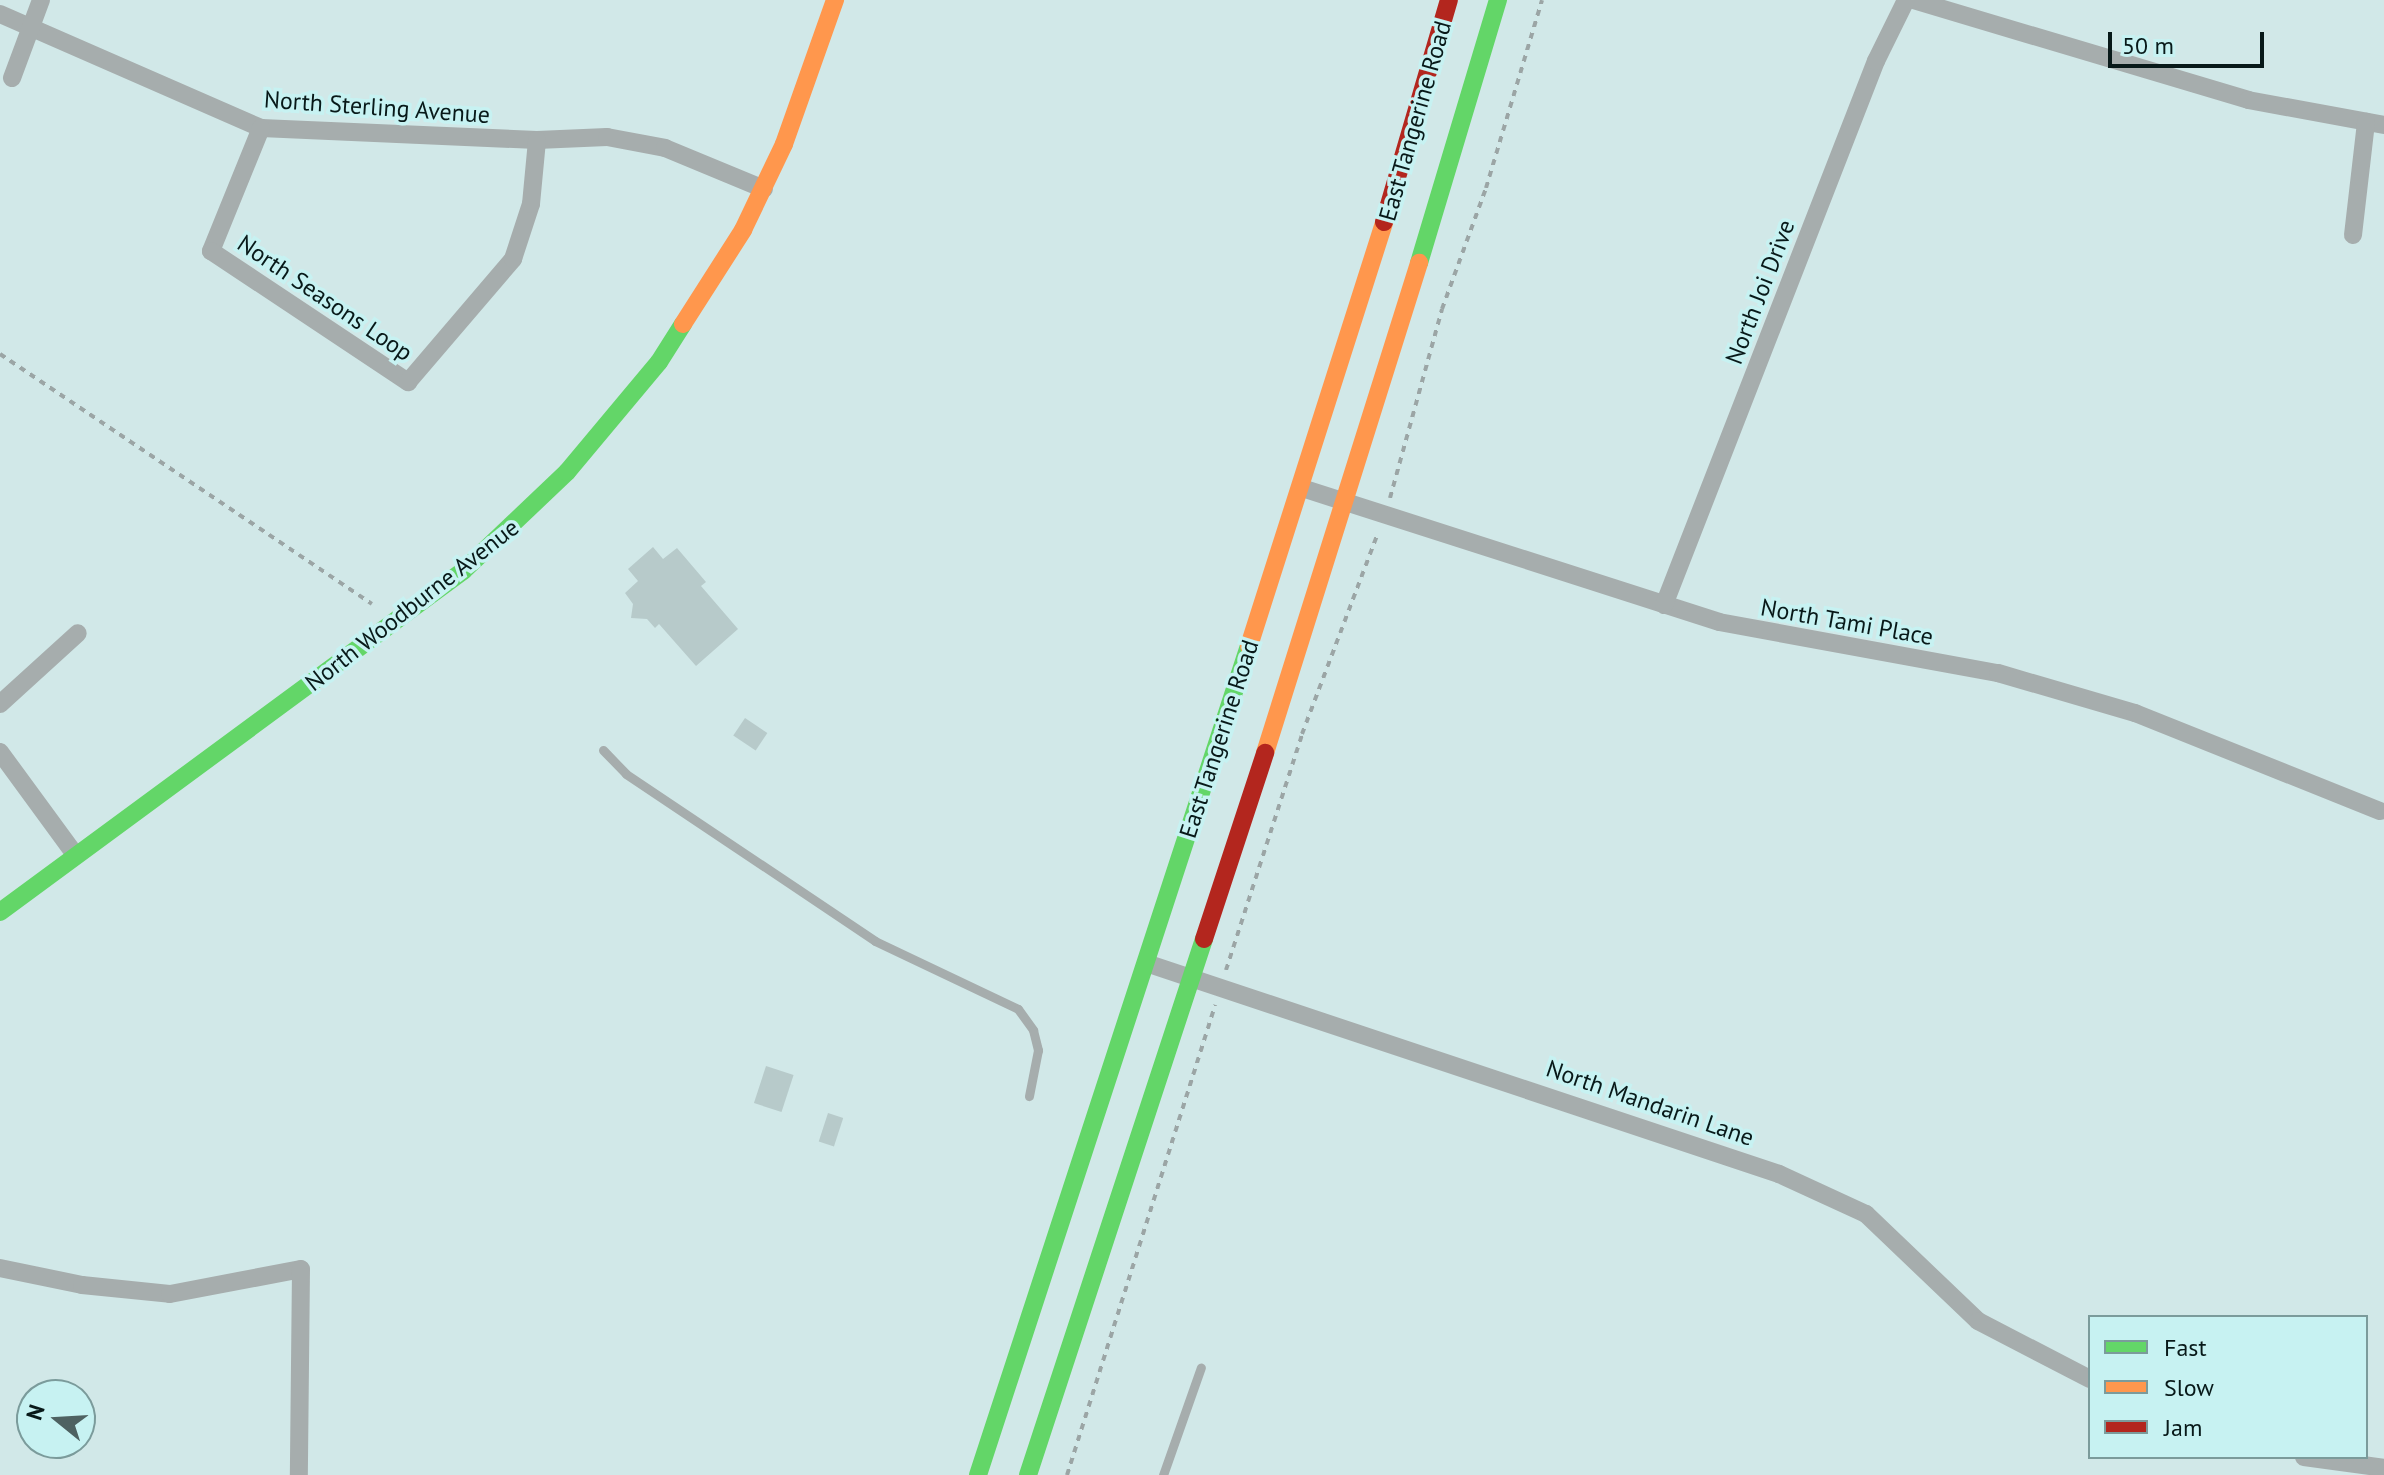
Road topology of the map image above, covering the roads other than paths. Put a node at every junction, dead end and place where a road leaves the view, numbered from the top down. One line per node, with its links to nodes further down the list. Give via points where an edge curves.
1 (41, 0): 8 (street)
2 (835, 0): 13 (main road, North Woodburne Avenue)
3 (1449, 0): 15 (main road, East Tangerine Road)
4 (1498, 0): 16 (main road, East Tangerine Road)
5 (1906, 0): 17 (street, North Joi Drive, via 1876,61)
6 (1913, 0): 10 (street, via 2248,100)
7 (0, 14): 8 (street, North Sterling Avenue)
8 (31, 26): 9 (street); 11 (street, North Sterling Avenue)
9 (12, 78)
10 (2375, 123): 14 (street)
11 (261, 128): 12 (street, North Sterling Avenue); 12 (street, North Seasons Loop, via 211,251 408,382 513,259 531,204)
12 (537, 140): 13 (street, North Sterling Avenue, via 607,137 665,148)
13 (764, 189): 23 (main road, North Woodburne Avenue, via 723,265 659,362 534,507 409,613 138,814)
14 (2353, 235)
15 (1302, 488): 16 (street, North Tami Place); 25 (main road, East Tangerine Road)
16 (1347, 502): 17 (street, North Tami Place); 26 (main road, East Tangerine Road)
17 (1664, 605): 22 (street, North Tami Place, via 1759,630 2035,683 2237,749)
18 (78, 633): 19 (street)
19 (0, 704)
20 (603, 750): 27 (lane, via 626,774 875,941 1018,1009 1033,1030 1038,1050)
21 (0, 752): 23 (street)
22 (2380, 811)
23 (74, 853): 24 (main road, North Woodburne Avenue)
24 (0, 912)
25 (1146, 963): 26 (street, North Mandarin Lane); 34 (main road, East Tangerine Road)
26 (1191, 978): 30 (street, North Mandarin Lane, via 1715,1148 1804,1185 1866,1214 1978,1321); 35 (main road, East Tangerine Road)
27 (1029, 1096)
28 (0, 1268): 33 (street, via 82,1285 170,1294 301,1269)
29 (1201, 1367): 36 (lane)
30 (2088, 1378)
31 (2319, 1459): 32 (street)
32 (2384, 1468)
33 (299, 1475)
34 (978, 1475)
35 (1028, 1475)
36 (1163, 1475)

